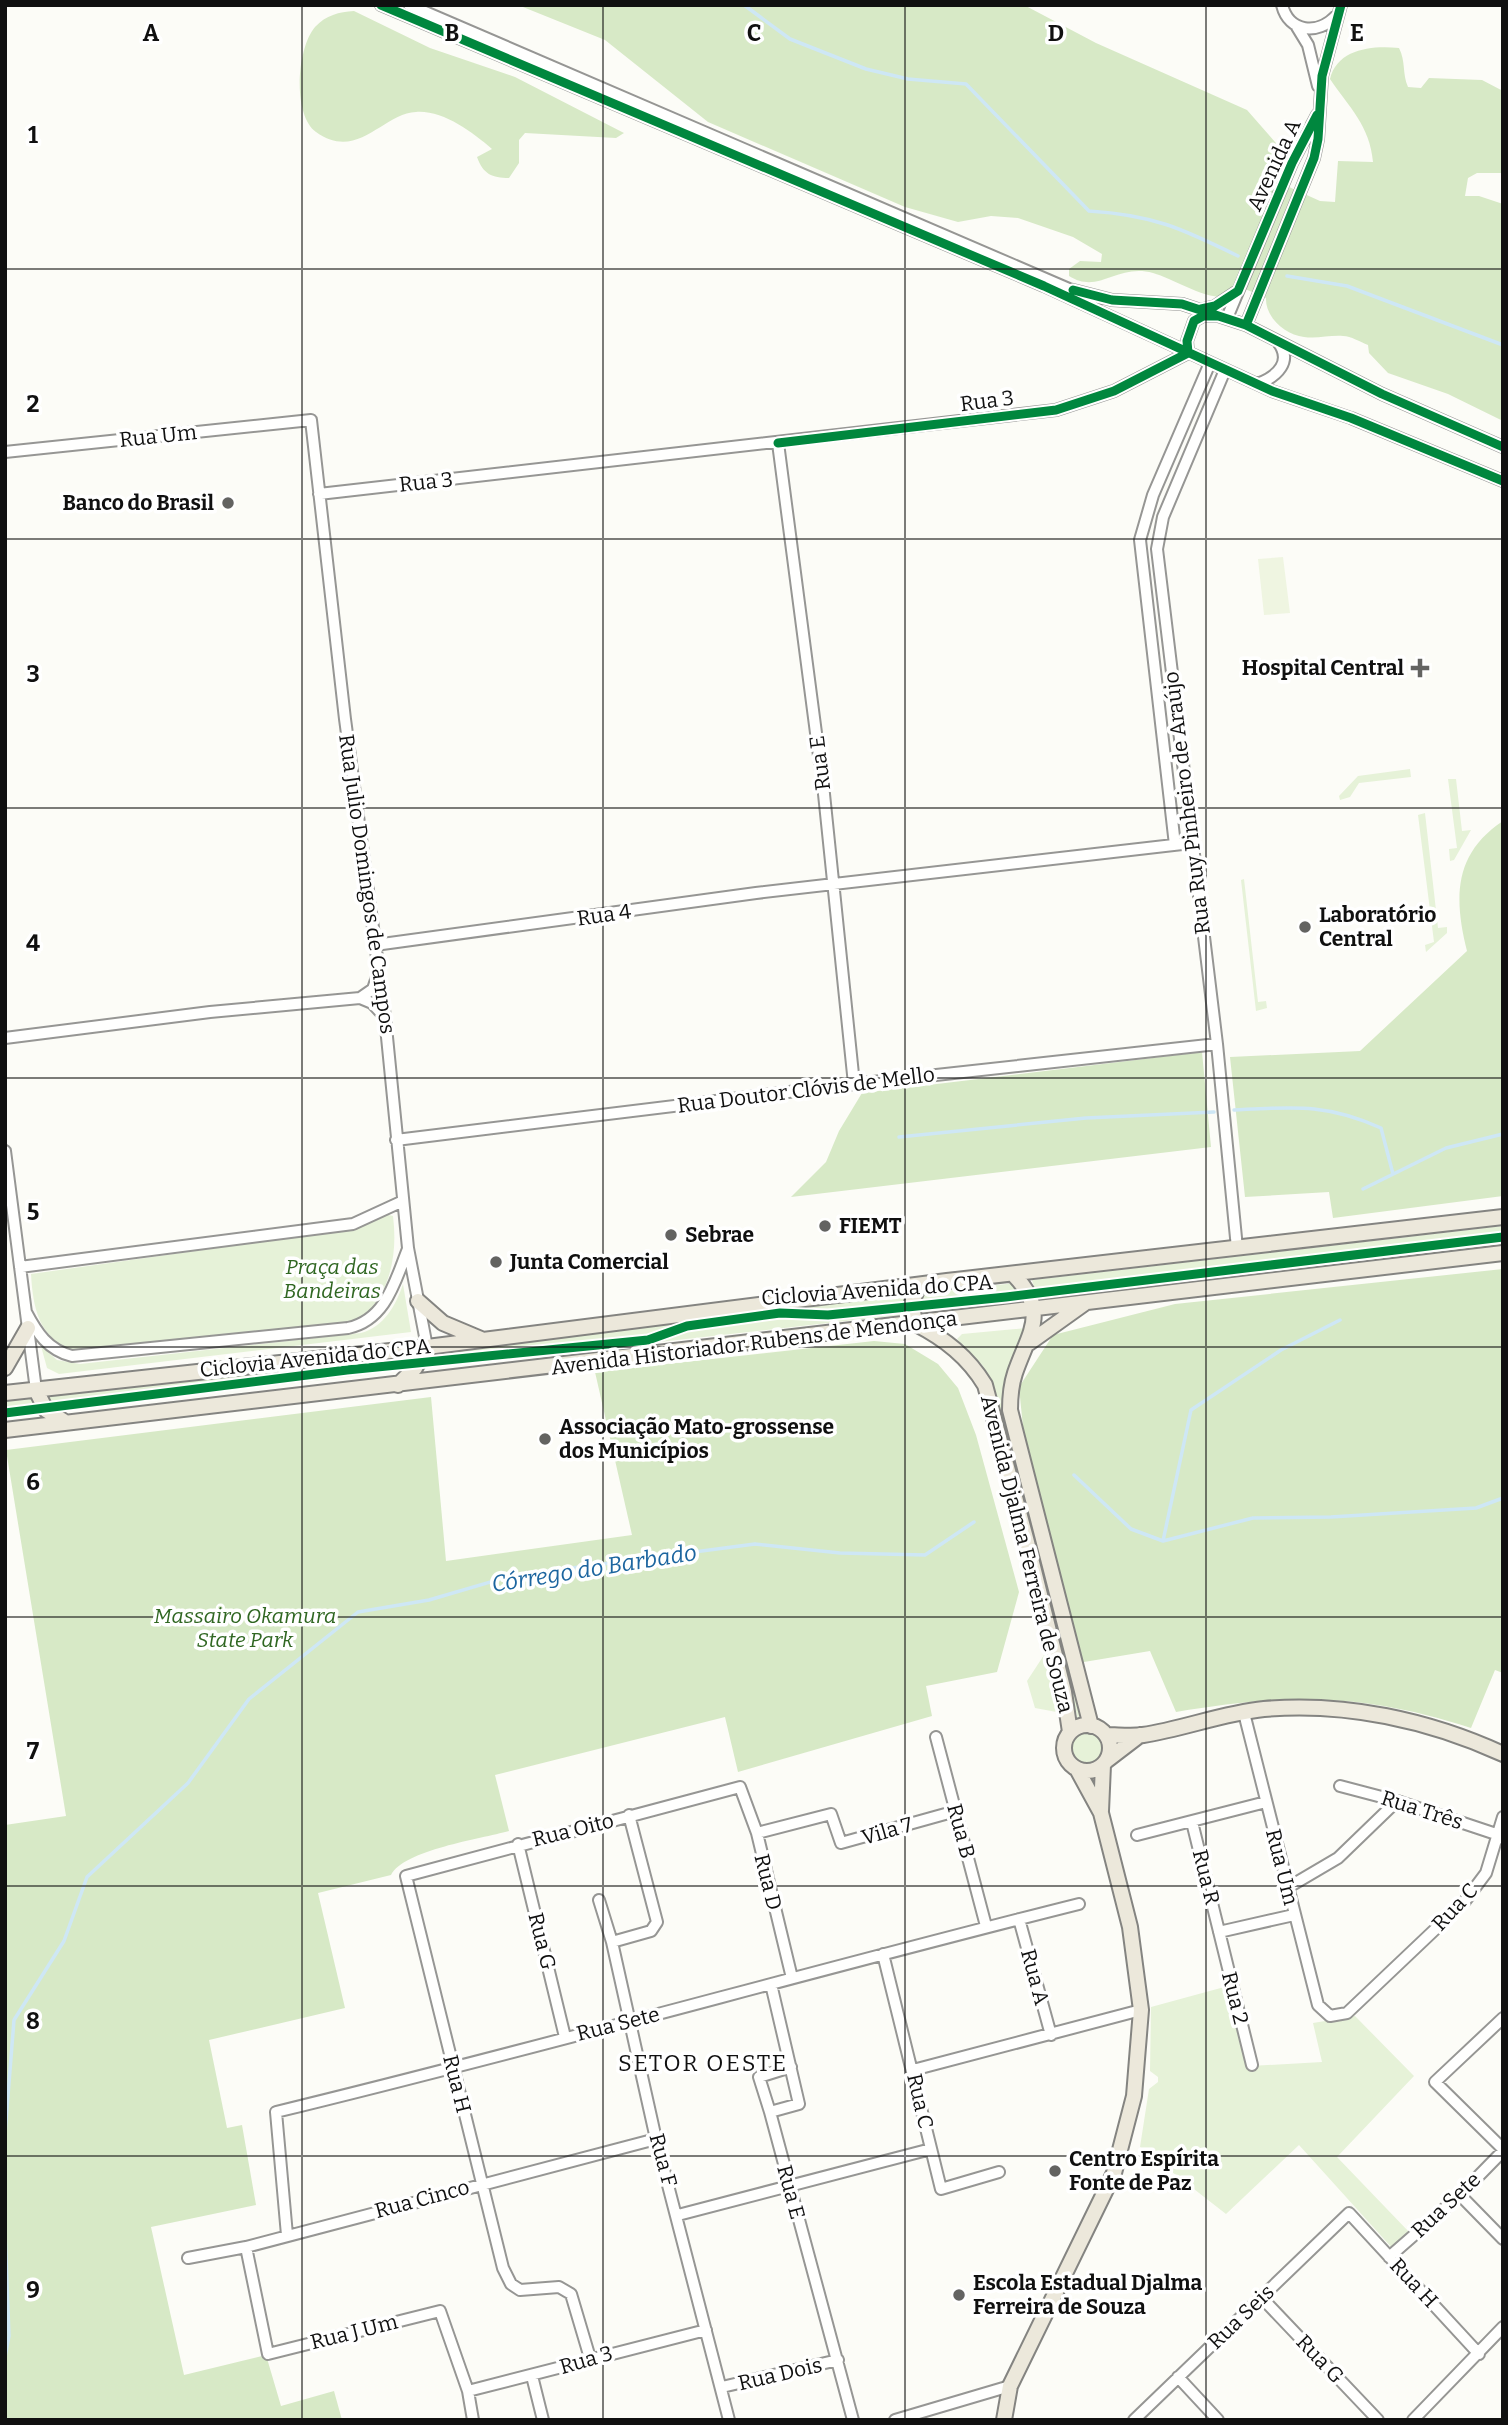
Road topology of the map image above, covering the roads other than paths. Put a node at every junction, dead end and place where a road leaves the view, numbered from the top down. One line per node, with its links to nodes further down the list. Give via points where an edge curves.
1 (381, 5): 12 (street, via 1031,281)
2 (409, 5): 8 (street, via 1069,289 1112,300)
3 (1282, 5): 5 (street)
4 (1340, 10): 5 (street, via 1328,25 1313,30); 6 (street, via 1322,76)
5 (1297, 27): 6 (street, via 1318,81)
6 (1320, 109): 7 (street, Avenida A); 10 (street, Avenida A, via 1311,168)
7 (1238, 291): 8 (street, via 1215,306); 9 (street, Avenida A)
8 (1200, 309): 9 (street)
9 (1225, 317): 10 (street); 12 (street, via 1203,316 1194,321)
10 (1246, 325): 11 (street)
11 (1275, 338): 15 (street, via 1285,361 1279,372); 18 (street, via 1382,394)
12 (1188, 353): 13 (street); 17 (street, Rua 3, via 1115,391 1056,410)
13 (1210, 363): 14 (street); 23 (street, Rua Ruy Pinheiro de Araújo, via 1153,495 1140,540)
14 (1225, 370): 15 (street); 22 (street, Rua Ruy Pinheiro de Araújo, via 1163,517 1157,549)
15 (1257, 384): 20 (street)
16 (311, 420): 19 (street, Rua Um); 21 (street, Rua Julio Domingos de Campos)
17 (778, 443): 21 (street, Rua 3); 24 (street, Rua E)
18 (1503, 447)
19 (5, 452)
20 (1503, 481)
21 (319, 494): 25 (street, Rua Julio Domingos de Campos)
22 (1191, 843): 23 (street, Rua 4); 30 (street, Rua Ruy Pinheiro de Araújo)
23 (1175, 845): 24 (street, Rua 4)
24 (833, 884): 25 (street, Rua 4); 31 (street, Rua E)
25 (375, 945): 26 (street, Rua Julio Domingos de Campos)
26 (379, 972): 27 (street, via 373,989); 28 (street, Rua Julio Domingos de Campos)
27 (360, 998): 28 (street); 29 (street)
28 (385, 1017): 32 (street, Rua Julio Domingos de Campos)
29 (5, 1038)
30 (1217, 1044): 31 (street, Rua Doutor Clóvis de Mello); 37 (street, Rua Ruy Pinheiro de Araújo)
31 (854, 1084): 32 (street, Rua Doutor Clóvis de Mello)
32 (397, 1140): 34 (street, Rua Julio Domingos de Campos)
33 (5, 1151): 39 (street)
34 (404, 1201): 36 (street, Rua Julio Domingos de Campos); 39 (street, via 353,1224)
35 (1503, 1217): 37 (main road, Avenida Historiador Rubens de Mendonça)
36 (408, 1248): 42 (street, Rua Julio Domingos de Campos); 45 (street, via 380,1310 361,1325 348,1328 72,1356 45,1341)
37 (1237, 1248): 40 (main road, Avenida Historiador Rubens de Mendonça)
38 (1503, 1253): 43 (main road, Avenida Historiador Rubens de Mendonça)
39 (20, 1267): 45 (street)
40 (1013, 1274): 41 (main road, Avenida Historiador Rubens de Mendonça); 44 (main road)
41 (919, 1285): 46 (main road, via 911,1305); 48 (main road, Avenida Historiador Rubens de Mendonça)
42 (418, 1301): 48 (main road, via 443,1323); 50 (street, Rua Julio Domingos de Campos)
43 (1086, 1302): 44 (main road, Avenida Historiador Rubens de Mendonça); 49 (main road)
44 (1034, 1307): 46 (main road, Avenida Historiador Rubens de Mendonça); 49 (main road, Avenida Djalma Ferreira de Souza)
45 (26, 1312): 47 (street)
46 (916, 1324): 52 (main road, Avenida Historiador Rubens de Mendonça); 57 (main road, Avenida Djalma Ferreira de Souza, via 955,1349 985,1385)
47 (28, 1328): 51 (main road); 53 (street)
48 (482, 1340): 50 (main road, Avenida Historiador Rubens de Mendonça)
49 (1029, 1343): 57 (main road, Avenida Djalma Ferreira de Souza, via 1014,1373 1010,1410)
50 (426, 1347): 52 (main road, via 415,1368); 53 (main road, Avenida Historiador Rubens de Mendonça)
51 (5, 1368)
52 (398, 1385): 55 (main road, Avenida Historiador Rubens de Mendonça)
53 (36, 1390): 54 (main road, Avenida Historiador Rubens de Mendonça); 55 (main road, via 46,1410)
54 (5, 1393)
55 (65, 1422): 56 (main road, Avenida Historiador Rubens de Mendonça)
56 (5, 1430)
57 (1034, 1540): 59 (main road, Avenida Djalma Ferreira de Souza); 60 (main road, Avenida Djalma Ferreira de Souza)
58 (1244, 1713): 62 (main road); 64 (main road, via 1289,1709 1374,1714 1426,1725); 70 (street, Rua Um)
59 (1091, 1726): 60 (main road, Avenida Djalma Ferreira de Souza); 61 (main road, Avenida Djalma Ferreira de Souza)
60 (1070, 1732): 66 (main road, Avenida Djalma Ferreira de Souza, via 1065,1755)
61 (1106, 1735): 62 (main road); 65 (main road, Avenida Djalma Ferreira de Souza, via 1110,1748)
62 (1140, 1735): 65 (main road)
63 (936, 1737): 71 (street, Rua B)
64 (1503, 1754)
65 (1105, 1763): 66 (main road, via 1090,1771); 72 (main road, Avenida Djalma Ferreira de Souza)
66 (1077, 1769): 72 (main road, Avenida Djalma Ferreira de Souza)
67 (1340, 1786): 69 (street, Rua Três)
68 (740, 1787): 73 (street, Rua Oito); 76 (street, Rua D)
69 (1397, 1801): 78 (street, Rua Três); 81 (street, via 1338,1858)
70 (1266, 1802): 75 (street, Rua R); 81 (street, Rua Um)
71 (956, 1811): 76 (street, Vila 7, via 841,1843 831,1814); 86 (street, Rua B)
72 (1101, 1813): 92 (main road, Avenida Djalma Ferreira de Souza, via 1129,1927)
73 (629, 1815): 79 (street, Rua Oito); 88 (street, via 657,1922 650,1931)
74 (1503, 1817): 78 (street, Rua C)
75 (1192, 1822): 77 (street, Rua R); 87 (street, Rua R)
76 (757, 1833): 90 (street, Rua D)
77 (1137, 1835)
78 (1500, 1837): 93 (street, Rua C, via 1486,1872 1465,1901 1347,2013)
79 (518, 1844): 80 (street, Rua Oito); 97 (street, Rua G)
80 (406, 1876): 100 (street, Rua H)
81 (1287, 1888): 84 (street, Rua Um)
82 (598, 1900): 88 (street, Rua F)
83 (1079, 1904): 85 (street, Rua Sete)
84 (1294, 1915): 87 (street); 93 (street, Rua Um, via 1318,2005)
85 (1019, 1919): 86 (street, Rua Sete); 96 (street, Rua A)
86 (986, 1926): 89 (street, Rua Sete)
87 (1219, 1932): 98 (street, Rua 2)
88 (612, 1942): 95 (street, Rua F)
89 (883, 1954): 90 (street, Rua Sete); 101 (street, Rua C)
90 (792, 1978): 91 (street, Rua Sete)
91 (771, 1984): 95 (street, Rua Sete); 99 (street)
92 (1141, 2010): 96 (street); 125 (main road, Avenida Djalma Ferreira de Souza, via 1134,2096 1114,2173)
93 (1330, 2016)
94 (1503, 2018): 105 (street, via 1435,2082)
95 (630, 2021): 97 (street, Rua Sete); 103 (street, Rua F)
96 (1051, 2035): 101 (street)
97 (565, 2037): 100 (street, Rua Sete)
98 (1252, 2065)
99 (791, 2067): 102 (street, via 799,2104); 102 (street, Rua E, via 759,2077)
100 (453, 2069): 107 (street, Rua H); 112 (street, Rua Sete, via 276,2112)
101 (913, 2070): 104 (street, Rua C)
102 (770, 2112): 108 (street, Rua E)
103 (656, 2139): 107 (street, Rua Cinco); 111 (street, Rua F)
104 (931, 2150): 106 (street, Rua C, via 941,2189); 108 (street)
105 (1503, 2150): 109 (street, Rua Sete)
106 (999, 2172)
107 (482, 2184): 112 (street, Rua Cinco); 121 (street, Rua H, via 503,2268 515,2288 568,2291)
108 (789, 2188): 111 (street); 122 (street, Rua E)
109 (1460, 2194): 113 (street); 115 (street, Rua Sete)
110 (1349, 2213): 115 (street, Rua H); 117 (street, Rua Seis)
111 (678, 2215): 119 (street, Rua F)
112 (287, 2235): 114 (street, Rua Cinco)
113 (1503, 2239)
114 (246, 2247): 116 (street, Rua Cinco); 127 (street, Rua J Um, via 268,2354 440,2311)
115 (1389, 2257): 120 (street, Rua H)
116 (188, 2258)
117 (1262, 2298): 124 (street, Rua Seis); 136 (street, Rua G)
118 (1503, 2327): 120 (street)
119 (706, 2330): 121 (street, Rua 3); 126 (street, Rua F)
120 (1479, 2354): 137 (street)
121 (590, 2358): 123 (street, Rua 3)
122 (838, 2360): 126 (street, Rua Dois); 131 (street, Rua E)
123 (532, 2375): 127 (street, Rua 3); 129 (street)
124 (1178, 2377): 134 (street, Rua Seis); 135 (street)
125 (1010, 2386): 132 (street); 133 (main road, Avenida Djalma Ferreira de Souza)
126 (722, 2387): 130 (street, Rua F)
127 (468, 2390): 128 (street)
128 (474, 2420)
129 (543, 2420)
130 (729, 2420)
131 (853, 2420)
132 (895, 2420)
133 (1004, 2420)
134 (1134, 2420)
135 (1218, 2420)
136 (1378, 2420)
137 (1413, 2420)

